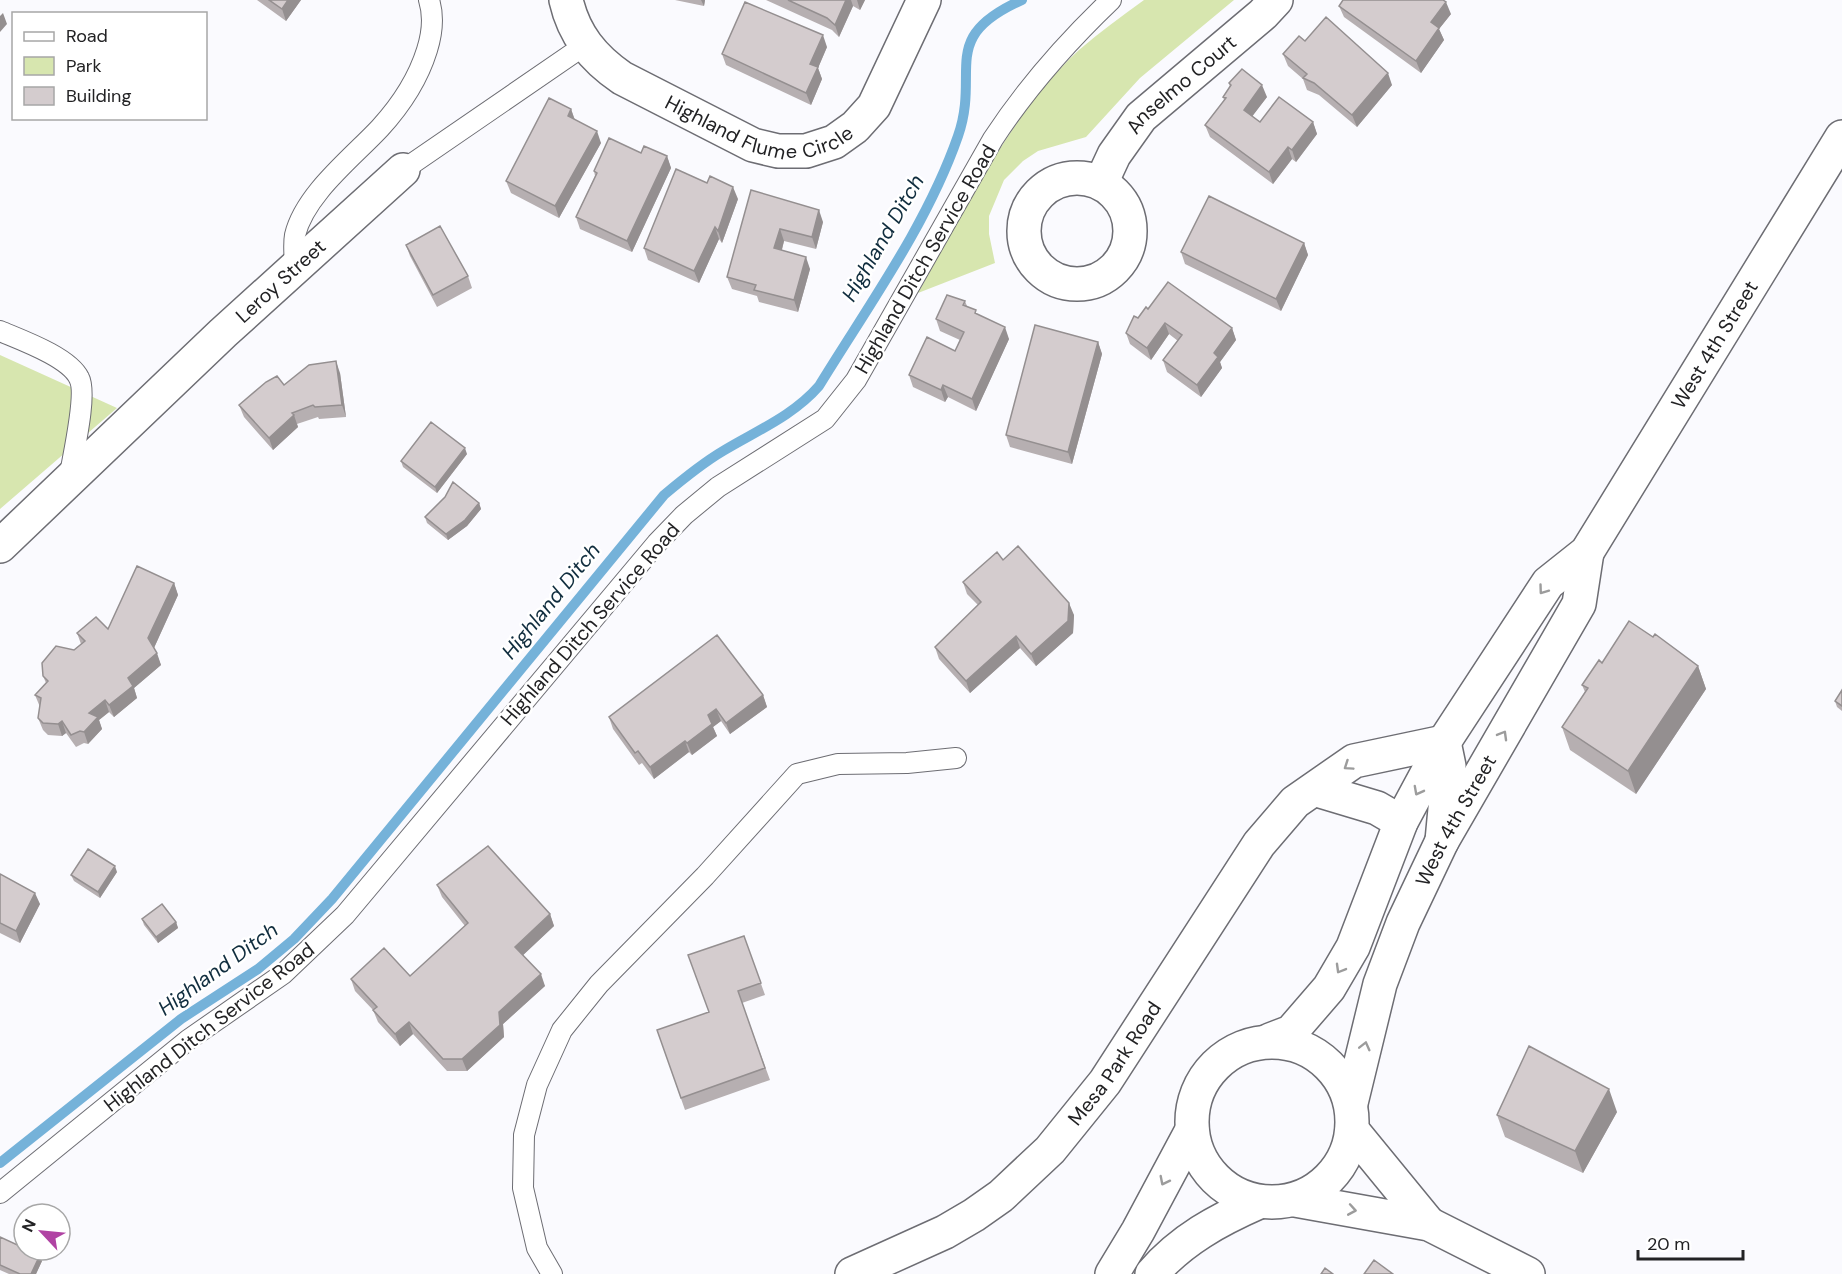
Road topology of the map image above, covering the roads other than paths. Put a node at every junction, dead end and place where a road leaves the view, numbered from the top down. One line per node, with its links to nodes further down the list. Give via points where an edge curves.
1 (429, 0): 10 (lane, via 433,11 430,40 422,67 405,96 336,172 303,217 295,235)
2 (566, 0): 6 (street, Highland Flume Circle, via 571,21)
3 (924, 0): 6 (street, Highland Flume Circle, via 874,106 834,142 806,151 778,152 753,145 622,78)
4 (1111, 0): 23 (lane, Highland Ditch Service Road, via 1055,55 993,139 840,404 825,419 718,487 684,515 626,576 313,948 283,974 188,1040)
5 (1276, 0): 9 (street, Anselmo Court, via 1141,117 1114,155)
6 (585, 45): 8 (lane, Leroy Street)
7 (1842, 137): 14 (street, West 4th Street)
8 (403, 170): 10 (street, Leroy Street)
9 (1101, 183)
10 (295, 268): 12 (street, Leroy Street)
11 (0, 331): 12 (lane, via 64,362 79,378 83,396)
12 (69, 480): 13 (street, Leroy Street)
13 (0, 546)
14 (1587, 552): 15 (street, West 4th Street, one-way to 15, via 1548,583); 19 (street, West 4th Street, one-way to 14, via 1579,604)
15 (1444, 742): 17 (street, Mesa Park Road, one-way to 17, via 1353,761); 18 (street, West 4th Street, one-way to 18); 19 (street, via 1449,782)
16 (956, 758): 27 (lane, via 907,764 838,764 797,774 705,876 599,984 562,1030 537,1085 524,1146 523,1188 537,1248)
17 (1317, 789): 18 (street, via 1377,808); 28 (street, Mesa Park Road, via 1295,802 1259,844 1105,1082 1050,1150 1001,1196 974,1215)
18 (1401, 822): 20 (street, West 4th Street, one-way to 20, via 1353,946 1329,988 1291,1032)
19 (1442, 841): 21 (street, West 4th Street, one-way to 19, via 1380,984 1403,923)
20 (1270, 1040): 21 (street, via 1297,1045 1322,1057 1340,1077); 22 (street, via 1244,1046 1221,1059 1203,1079 1193,1103)
21 (1352, 1117): 24 (street, via 1346,1154 1334,1174 1316,1190); 26 (street)
22 (1192, 1130): 25 (street, via 1199,1155 1213,1178 1234,1194); 29 (street, one-way to 29)
23 (0, 1194)
24 (1295, 1200): 25 (street); 26 (street, one-way to 26)
25 (1259, 1202): 30 (street, via 1213,1223 1169,1254)
26 (1429, 1224): 31 (street)
27 (552, 1274)
28 (852, 1274)
29 (1112, 1274)
30 (1152, 1274)
31 (1528, 1274)

